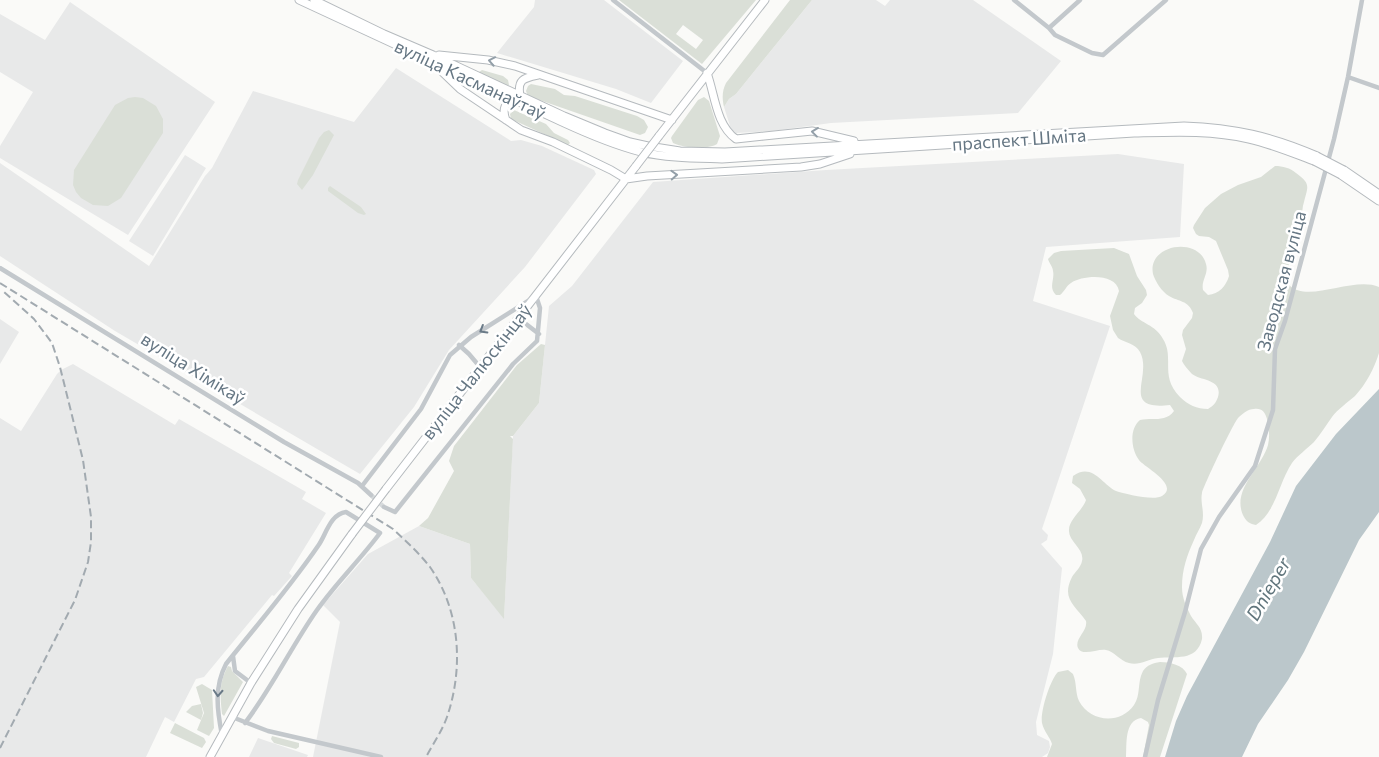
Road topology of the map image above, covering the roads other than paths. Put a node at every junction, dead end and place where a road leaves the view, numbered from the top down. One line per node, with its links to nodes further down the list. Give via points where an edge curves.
1 (299, 0): 10 (main road, вуліца Касманаўтаў)
2 (314, 0): 10 (main road, вуліца Касманаўтаў)
3 (613, 0): 13 (street)
4 (765, 0): 13 (main road, вуліца Чалюскінцаў)
5 (1014, 0): 9 (street)
6 (1080, 0): 9 (street)
7 (1166, 0): 9 (street, via 1103,55 1054,35)
8 (1362, 0): 14 (street, Заводская вуліца)
9 (1049, 28)
10 (382, 37): 11 (main road, вуліца Касманаўтаў)
11 (432, 58): 12 (main road, one-way to 11, via 488,60); 16 (main road, вуліца Касманаўтаў); 17 (main road, via 460,89)
12 (539, 74): 16 (main road, via 525,77 520,82); 18 (main road)
13 (707, 74): 18 (main road, вуліца Чалюскінцаў); 19 (main road, one-way to 13, via 812,131 736,139 722,124)
14 (1348, 77): 15 (street); 41 (street, Заводская вуліца, via 1323,183 1275,350 1273,410 1255,466 1218,517 1201,549)
15 (1379, 88)
16 (518, 98): 17 (main road, via 505,106); 20 (main road, вуліца Касманаўтаў, via 601,139)
17 (506, 120): 22 (main road)
18 (672, 120): 22 (main road, вуліца Чалюскінцаў, bridge)
19 (861, 147): 20 (main road, праспект Шміта, via 722,159 675,157); 21 (main road, праспект Шміта, bridge, via 1184,126 1234,130 1277,140); 22 (main road, one-way to 19, via 801,167 820,164)
20 (645, 149)
21 (1343, 173): 23 (main road, праспект Шміта); 24 (main road, праспект Шміта)
22 (626, 179): 26 (main road, вуліца Чалюскінцаў)
23 (1379, 194)
24 (1379, 201)
25 (0, 268): 31 (street, вуліца Хімікаў, via 284,442)
26 (536, 296): 27 (main road, вуліца Чалюскінцаў); 28 (street, via 540,308); 29 (street, one-way to 29)
27 (514, 324): 28 (street, via 526,324); 30 (main road, вуліца Чалюскінцаў)
28 (539, 334): 33 (street, via 537,341 513,364 395,512)
29 (459, 345): 30 (street); 31 (street, via 450,355 421,409)
30 (480, 368): 35 (main road, вуліца Чалюскінцаў, bridge, via 352,534)
31 (362, 486): 32 (street, вуліца Хімікаў)
32 (371, 495)
33 (384, 506)
34 (233, 655): 35 (street, via 235,671); 37 (street, via 292,582 341,512 380,534 294,643 261,703); 38 (street, one-way to 38, via 220,676 217,690)
35 (250, 683): 36 (main road, вуліца Чалюскінцаў)
36 (232, 717): 37 (street); 38 (main road, вуліца Чалюскінцаў)
37 (246, 723): 40 (street)
38 (222, 735): 39 (main road, вуліца Чалюскінцаў)
39 (210, 757)
40 (381, 757)
41 (1145, 757)

